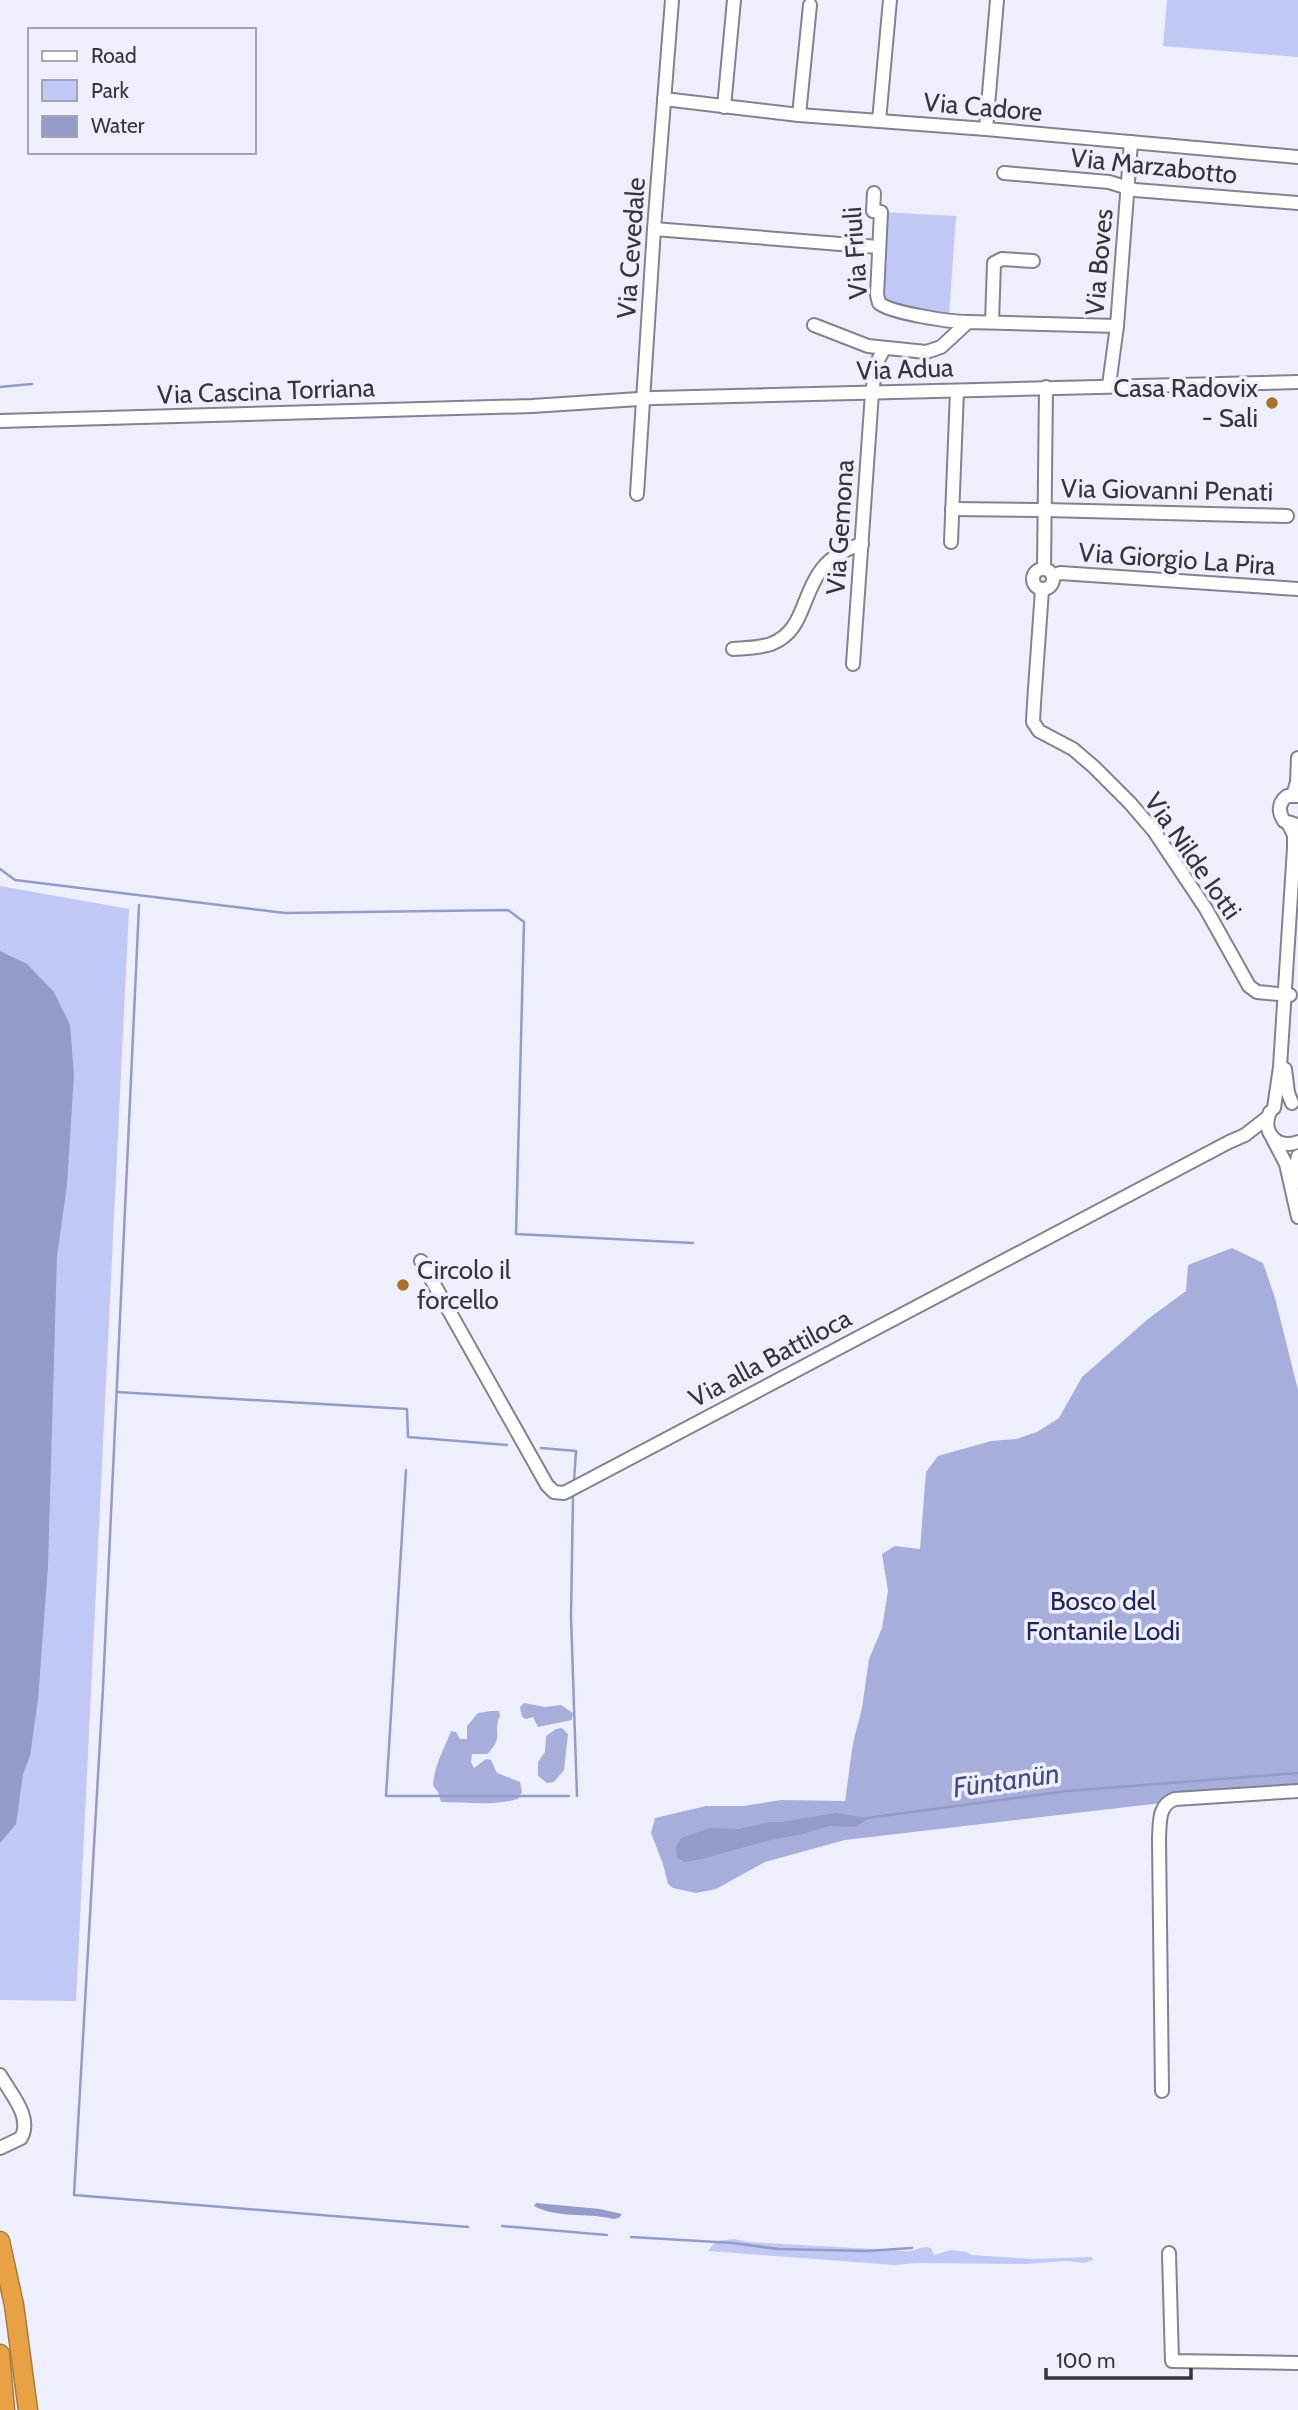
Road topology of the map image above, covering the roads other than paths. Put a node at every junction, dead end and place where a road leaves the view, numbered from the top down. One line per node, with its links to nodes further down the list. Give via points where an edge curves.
1 (672, 0): 6 (street, Via Cevedale)
2 (734, 0): 7 (street)
3 (890, 0): 9 (street)
4 (997, 0): 10 (street)
5 (810, 5): 8 (street)
6 (664, 99): 7 (street, Via Cadore); 17 (street, Via Cevedale)
7 (724, 107): 8 (street, Via Cadore)
8 (799, 115): 9 (street, Via Cadore)
9 (879, 121): 10 (street, Via Cadore)
10 (986, 129): 11 (street, Via Cadore)
11 (1131, 142): 12 (street, Via Cadore); 14 (street, Via Boves)
12 (1298, 157)
13 (1004, 173): 14 (street, Via Marzabotto, via 1109,182)
14 (1128, 188): 16 (street, Via Marzabotto); 23 (street, Via Boves)
15 (874, 192): 18 (street, Via Friuli, via 873,211 881,212)
16 (1298, 203)
17 (654, 229): 18 (street); 32 (street, Via Cevedale)
18 (878, 247): 20 (street, Via Friuli, via 881,305)
19 (1033, 261): 21 (street, via 995,262)
20 (968, 322): 21 (street); 24 (street, via 934,350)
21 (992, 322): 23 (street)
22 (814, 325): 24 (street)
23 (1116, 326): 28 (street, Via Boves)
24 (884, 349): 31 (street, Via Gemona, via 876,365)
25 (1298, 373): 26 (street, Via Adua); 27 (street)
26 (1279, 380): 27 (street, Via Adua); 28 (street, Via Adua)
27 (1298, 381)
28 (1109, 385): 29 (street, Via Adua)
29 (1046, 387): 30 (street, Via Adua); 37 (street)
30 (957, 391): 31 (street, Via Adua); 36 (street)
31 (872, 394): 32 (street, Via Adua); 40 (street, Via Gemona)
32 (644, 399): 33 (street, Via Adua); 35 (street, Via Cevedale)
33 (532, 407): 34 (street, Via Cascina Torriana)
34 (0, 421)
35 (637, 494)
36 (953, 509): 37 (street, Via Giovanni Penati); 39 (street)
37 (1042, 510): 38 (street, Via Giovanni Penati); 41 (street)
38 (1287, 516)
39 (951, 542)
40 (862, 544): 43 (street, via 841,551 822,567 785,635 766,645); 44 (street, Via Gemona)
41 (1049, 572): 42 (street, Via Giorgio La Pira); 49 (street, Via Nilde Iotti, via 1038,570 1032,578 1042,590 1033,722 1094,767 1154,831 1198,896 1249,986 1257,992)
42 (1298, 589)
43 (733, 649)
44 (853, 664)
45 (1298, 758): 46 (street)
46 (1295, 795): 47 (street, via 1283,799 1279,809 1280,815)
47 (1293, 823): 49 (street)
48 (1298, 874): 49 (street)
49 (1288, 995): 50 (street, via 1285,1071); 51 (street)
50 (1296, 1104): 51 (street, via 1283,1103)
51 (1271, 1112): 52 (street, Via alla Battiloca); 53 (street, via 1267,1125)
52 (1245, 1135): 53 (street, Via alla Battiloca); 58 (street, Via alla Battiloca, via 560,1494 547,1485)
53 (1272, 1138): 54 (street, Via alla Battiloca, via 1283,1144); 57 (street, via 1286,1164)
54 (1298, 1142)
55 (1298, 1156): 56 (street)
56 (1298, 1186)
57 (1298, 1217)
58 (421, 1261)
59 (1298, 1791): 61 (street, via 1175,1799 1163,1807 1159,1838)
60 (0, 2075): 62 (street, via 24,2120 23,2134)
61 (1161, 2091)
62 (0, 2148)
63 (0, 2241): 68 (highway, via 14,2305)
64 (1168, 2253): 66 (street, via 1172,2361)
65 (0, 2354): 67 (highway)
66 (1298, 2363)
67 (5, 2410)
68 (27, 2410)

